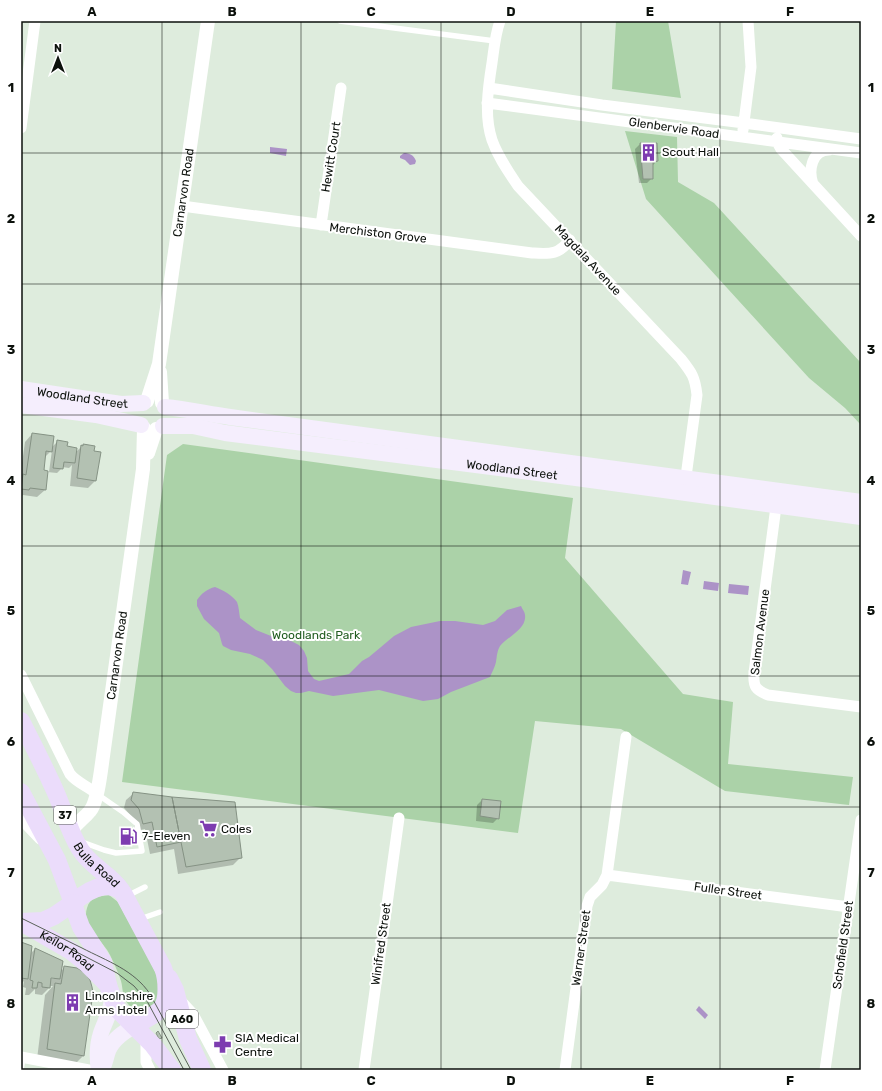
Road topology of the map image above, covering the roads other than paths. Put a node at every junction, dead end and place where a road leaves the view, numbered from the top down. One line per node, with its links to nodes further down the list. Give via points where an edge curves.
1 (35, 21): 13 (street)
2 (208, 21): 21 (street, Carnarvon Road)
3 (340, 21): 6 (lane)
4 (500, 21): 6 (street, Magdala Avenue)
5 (748, 21): 12 (street, via 751,66)
6 (495, 41): 8 (street, Magdala Avenue)
7 (342, 88): 22 (street, Hewitt Court)
8 (489, 88): 9 (street, Magdala Avenue); 10 (street, Glenbervie Road)
9 (487, 103): 11 (street, Glenbervie Road); 24 (street, Magdala Avenue, via 492,140 503,165 518,186)
10 (602, 105): 11 (street); 12 (street, Glenbervie Road)
11 (601, 118): 15 (street, Glenbervie Road)
12 (744, 123): 14 (street, Glenbervie Road); 15 (street)
13 (21, 128)
14 (778, 128): 16 (street, Glenbervie Road); 17 (street)
15 (742, 137): 17 (street, Glenbervie Road)
16 (861, 139)
17 (777, 142): 18 (street, Glenbervie Road); 20 (street)
18 (836, 150): 19 (street, Glenbervie Road); 20 (street, via 825,150 815,157 811,171)
19 (861, 153)
20 (814, 184): 23 (street)
21 (182, 206): 22 (street, Merchiston Grove); 26 (street, Carnarvon Road)
22 (320, 225): 24 (street, Merchiston Grove, via 546,254 563,249)
23 (861, 236)
24 (570, 240): 30 (street, Magdala Avenue, via 691,372 696,383 696,395)
25 (21, 389): 26 (main road, Woodland Street, via 121,404)
26 (154, 403): 28 (main road, via 167,412 167,417 166,422); 28 (main road, via 140,406 137,416 138,421); 29 (main road, Woodland Street)
27 (21, 405): 28 (main road, Woodland Street, via 96,415)
28 (151, 427): 29 (main road, Woodland Street, via 193,426 225,433); 39 (street, Carnarvon Road)
29 (321, 438): 30 (main road, Woodland Street)
30 (685, 485): 31 (main road, Woodland Street)
31 (777, 498): 32 (main road, Woodland Street); 33 (main road, Woodland Street); 35 (street, Salmon Avenue, via 754,673 755,687 759,692 768,695)
32 (861, 502)
33 (861, 516)
34 (21, 675): 39 (street, via 70,774)
35 (861, 707)
36 (21, 721): 43 (main road, Bulla Road / 37, via 51,782)
37 (626, 737): 45 (street, Warner Street)
38 (21, 792): 44 (main road, 37)
39 (97, 794): 43 (street, Carnarvon Road, via 92,809 76,824); 43 (lane, via 137,824 142,851 116,853)
40 (400, 818): 65 (street, Winifred Street)
41 (21, 819): 44 (street)
42 (861, 820): 49 (street, Schofield Street)
43 (72, 836): 47 (main road, Bulla Road / 37, via 87,859 117,885)
44 (53, 852): 48 (main road, 37)
45 (607, 875): 49 (street, Fuller Street); 66 (street, Warner Street, via 602,885 590,897 587,906)
46 (145, 887): 47 (lane)
47 (125, 897): 48 (main road, 37, via 119,889 104,886 91,890); 51 (main road, 37)
48 (73, 903): 52 (main road, Keilor Road, via 43,921); 54 (main road, 37, via 81,926 102,962)
49 (849, 907): 67 (street, Schofield Street)
50 (160, 912): 51 (lane)
51 (137, 920): 53 (main road, 37)
52 (21, 922): 54 (main road, Keilor Road, via 71,951 86,963)
53 (163, 968): 55 (main road, A60); 56 (main road, 37, via 166,994 163,1006 153,1014)
54 (110, 991): 56 (main road, 37, via 120,1012); 60 (main road, 37, via 110,1009 98,1042)
55 (178, 997): 63 (main road, A60, via 186,1035); 64 (street, via 193,1014)
56 (140, 1032): 60 (main road, 37, via 121,1035 112,1044); 61 (street); 62 (main road)
57 (22, 1057): 58 (lane); 59 (street)
58 (21, 1070)
59 (89, 1070)
60 (100, 1070)
61 (150, 1070)
62 (172, 1070)
63 (202, 1070)
64 (223, 1070)
65 (364, 1070)
66 (565, 1070)
67 (825, 1070)

